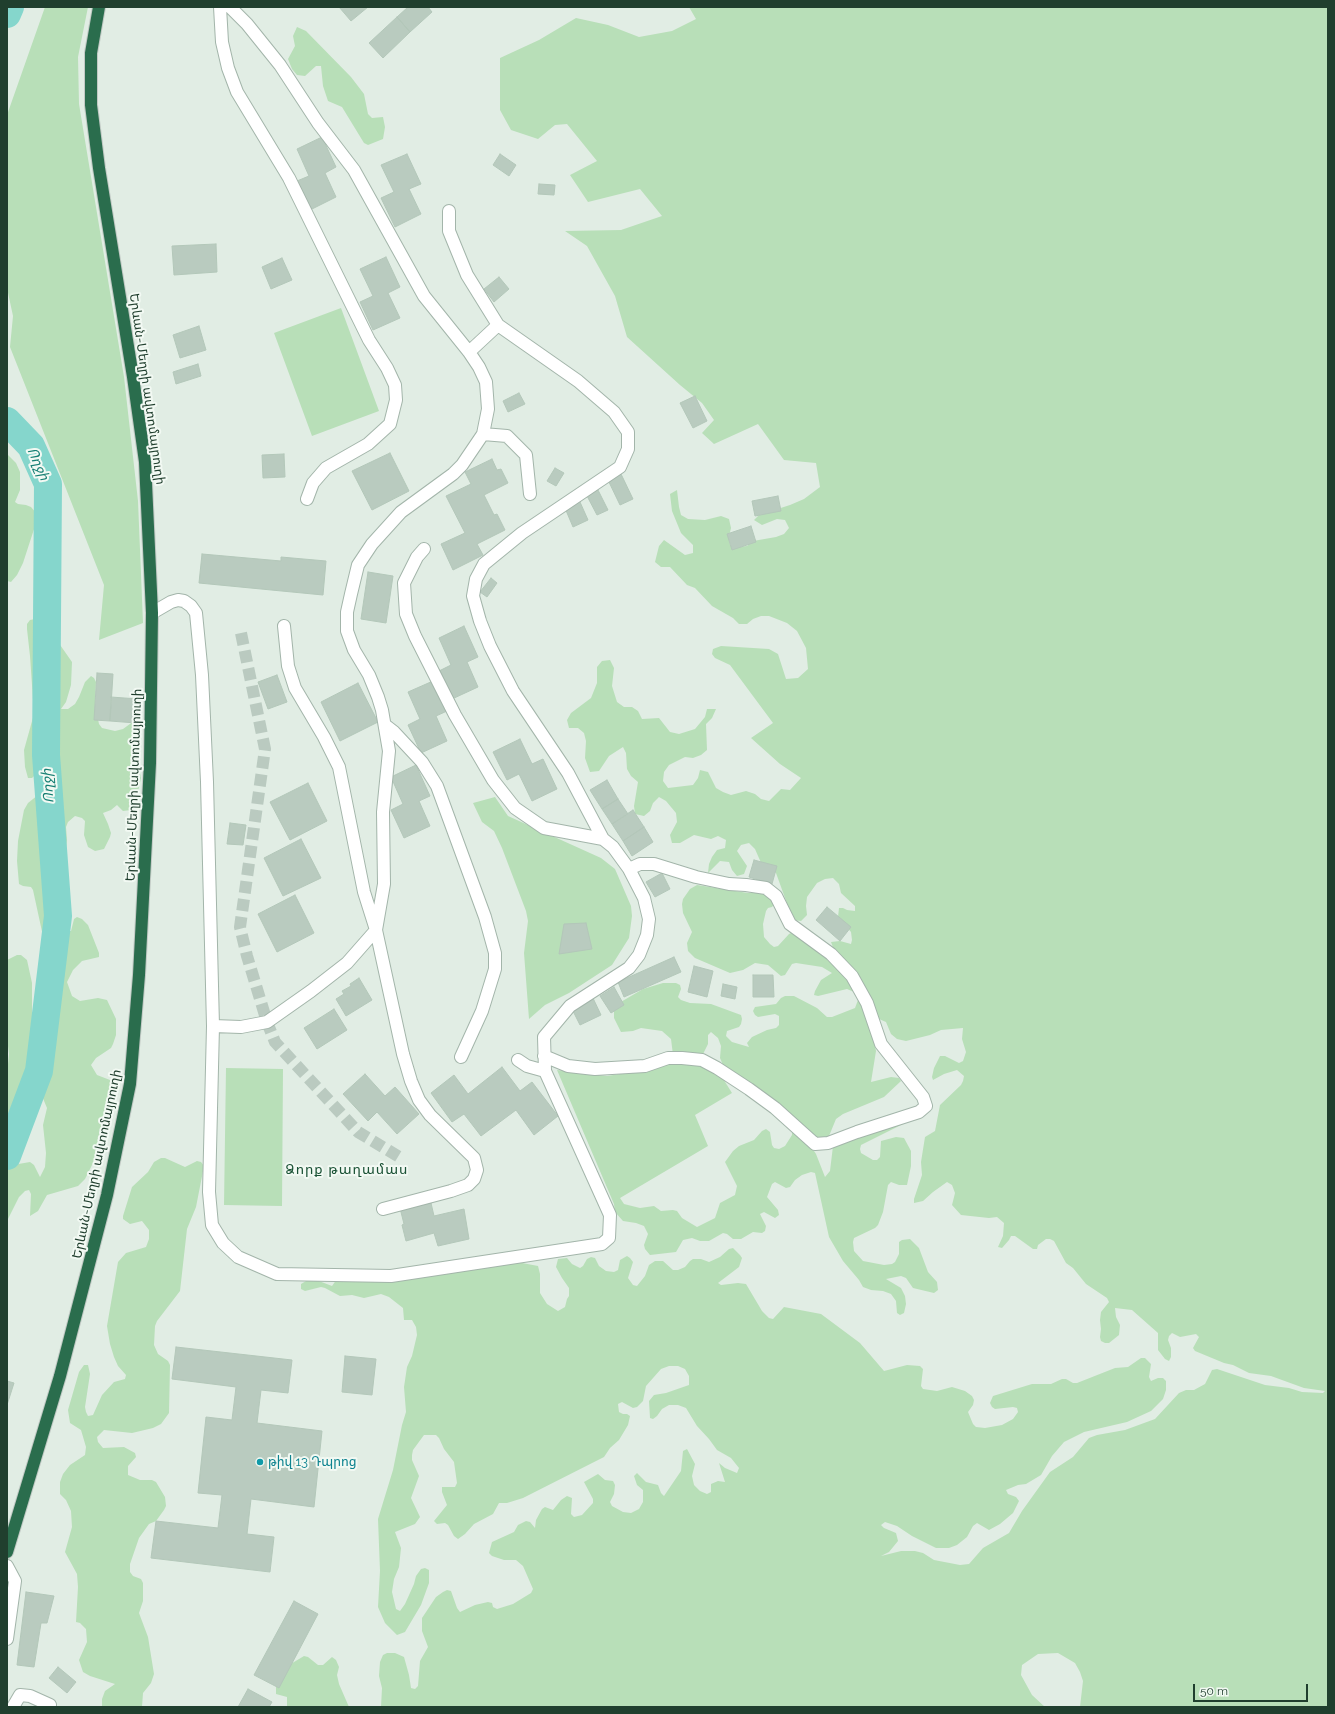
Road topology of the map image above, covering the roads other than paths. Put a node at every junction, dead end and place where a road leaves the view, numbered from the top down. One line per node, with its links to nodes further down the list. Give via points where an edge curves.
1 (99, 7): 11 (highway, Երևան-Մեղրի ավտոմայրուղի, via 92,53 91,105 145,462)
2 (220, 7): 9 (street, via 222,42 237,92 289,178 369,340 395,385 396,400 390,424 368,444 326,468 313,483)
3 (230, 7): 6 (street, via 280,65 318,123 354,170 424,296)
4 (448, 211): 5 (street, via 449,231 467,275)
5 (498, 326): 6 (street); 14 (street, via 578,381 614,412 628,432 628,449 620,467 522,533 484,564 476,578 473,596 480,622 513,691 568,773)
6 (469, 352): 7 (street, via 486,382 488,409)
7 (483, 434): 8 (street, via 507,436 526,455); 13 (street, via 462,465 401,512 372,544 358,565 347,612 347,631 354,650 369,675)
8 (530, 494)
9 (306, 499)
10 (424, 549): 14 (street, via 404,583 406,614 455,715 493,780 515,808 544,828)
11 (152, 613): 17 (street, via 178,600 191,606 196,613 206,766); 23 (highway, Երևան-Մեղրի ավտոմայրուղի, via 150,763 139,975 130,1084 90,1267)
12 (284, 626): 16 (street, via 288,666 295,688 339,767 364,892)
13 (385, 725): 16 (street, via 390,751 383,812 384,884); 19 (street, via 422,762 437,786 485,917 495,953 495,969 482,1011)
14 (603, 839): 15 (street, via 613,847)
15 (629, 869): 18 (street, via 644,898 649,919 638,955 629,968 570,1006 544,1037); 18 (street, via 640,864 654,864 728,884 766,888 776,896 790,924 831,954 852,976 867,1003 881,1044 922,1097 926,1106 919,1112 828,1143 815,1144 754,1092 702,1060 668,1058 645,1066 595,1069 568,1066)
16 (376, 930): 17 (street, via 347,963 267,1022 241,1027); 22 (street, via 411,1081 419,1100 430,1115 474,1158 477,1170 468,1186)
17 (213, 1026): 21 (street, via 209,1192 212,1225 223,1244 238,1257 277,1274 391,1276 602,1244 609,1238 610,1215)
18 (544, 1056): 21 (street)
19 (461, 1058)
20 (518, 1060): 21 (street, via 527,1066)
21 (545, 1071)
22 (383, 1209)
23 (7, 1552)
24 (7, 1566): 25 (street, via 15,1581)
25 (7, 1638)
26 (50, 1705): 27 (street, via 30,1696 20,1695)
27 (13, 1707)

